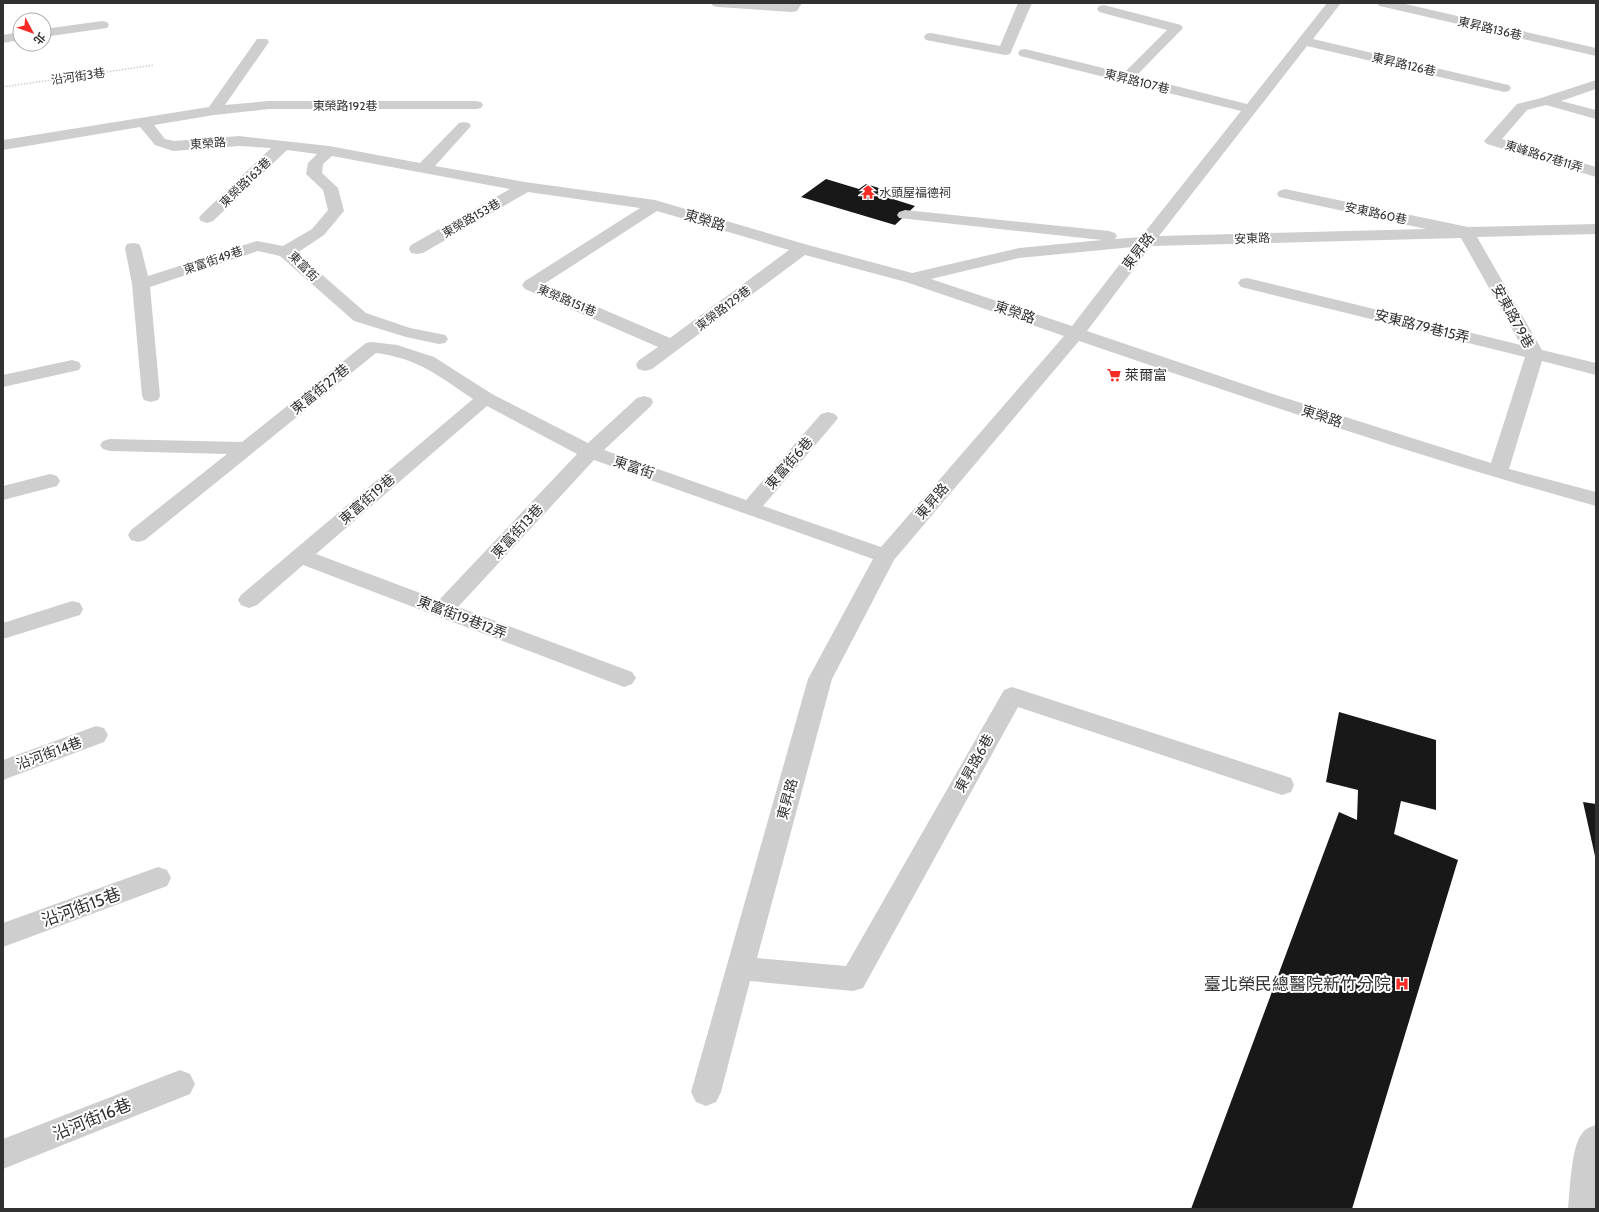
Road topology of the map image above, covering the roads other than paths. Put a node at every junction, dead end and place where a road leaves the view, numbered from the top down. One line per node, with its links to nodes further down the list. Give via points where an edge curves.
1 (718, 3): 2 (street, via 792,8)
2 (795, 3)
3 (1026, 3): 9 (street, via 1005,51)
4 (1334, 3): 10 (street, 東昇路)
5 (1384, 3): 12 (street, 東昇路136巷)
6 (1104, 9): 14 (street, via 1176,28)
7 (102, 25): 8 (street)
8 (52, 32)
9 (931, 37)
10 (1304, 41): 16 (street, 東昇路126巷); 19 (street, 東昇路)
11 (262, 42): 20 (street)
12 (1596, 52)
13 (1025, 53): 14 (street, 東昇路107巷)
14 (1126, 79): 19 (street, 東昇路107巷)
15 (1596, 84): 17 (street)
16 (1504, 88)
17 (1546, 101): 21 (street); 28 (street, 東峰路67巷11弄, via 1522,107 1492,141)
18 (476, 105): 20 (street, 東榮路192巷, via 269,105)
19 (1250, 109): 36 (street, 東昇路)
20 (214, 111): 22 (street, 東榮路192巷)
21 (1596, 115)
22 (144, 122): 24 (street); 25 (street, 東榮路, via 160,142 173,146 239,141)
23 (464, 126): 27 (street)
24 (3, 145)
25 (283, 145): 26 (street, 東榮路); 33 (street, 東榮路163巷)
26 (329, 151): 27 (street, 東榮路); 40 (street, 東富街, via 316,163 314,174 330,188 336,211 318,232)
27 (423, 169): 29 (street, 東榮路)
28 (1596, 172)
29 (525, 187): 31 (street, 東榮路); 38 (street, 東榮路153巷)
30 (1285, 194): 35 (street, 安東路60巷)
31 (655, 205): 39 (street, 東榮路); 46 (street, 東榮路151巷, via 531,285)
32 (906, 215): 36 (street)
33 (207, 218)
34 (1596, 229): 35 (street, 安東路)
35 (1466, 232): 36 (street, 安東路); 48 (street, 安東路79巷)
36 (1146, 240): 41 (street, 安東路, via 1019,253); 44 (street, 東昇路)
37 (133, 248): 43 (street)
38 (417, 249)
39 (802, 249): 41 (street, 東榮路); 46 (street, 東榮路129巷)
40 (286, 252): 43 (street, 東富街49巷, via 257,246); 45 (street, 東富街, via 360,317 406,332)
41 (912, 278): 44 (street, 東榮路)
42 (1247, 283): 48 (street, 安東路79巷15弄)
43 (141, 284): 53 (street)
44 (1076, 333): 60 (street, 東榮路, via 1269,399); 67 (street, 東昇路)
45 (439, 339)
46 (672, 346): 49 (street, 東榮路129巷)
47 (397, 350): 54 (street, 東富街, via 428,361); 58 (street, 東富街27巷, via 372,346)
48 (1535, 354): 51 (street, 安東路79巷15弄); 60 (street, 安東路79巷)
49 (645, 365)
50 (72, 366): 52 (street)
51 (1596, 370)
52 (3, 381)
53 (152, 396)
54 (485, 398): 59 (street, 東富街); 66 (street, 東富街19巷)
55 (644, 402): 59 (street, 東富街13巷)
56 (828, 418): 64 (street, 東富街6巷)
57 (110, 445): 58 (street)
58 (248, 448): 65 (street, 東富街27巷)
59 (590, 452): 64 (street, 東富街); 70 (street, 東富街13巷)
60 (1498, 472): 63 (street, 東榮路)
61 (50, 481): 62 (street)
62 (3, 493)
63 (1596, 499)
64 (750, 508): 67 (street, 東富街)
65 (138, 535)
66 (300, 556): 68 (street, 東富街19巷); 70 (street, 東富街19巷12弄)
67 (885, 556): 78 (street, 東昇路, via 820,679)
68 (249, 600)
69 (72, 609): 71 (street)
70 (444, 610): 72 (street, 東富街19巷12弄)
71 (3, 631)
72 (624, 678)
73 (96, 735): 74 (street, 沿河街14巷)
74 (3, 770)
75 (1282, 785): 78 (street, 東昇路6巷, via 1012,696 853,979)
76 (158, 878): 77 (street, 沿河街15巷)
77 (3, 935)
78 (740, 968): 80 (street, 東昇路)
79 (180, 1084): 82 (street, 沿河街16巷)
80 (706, 1092)
81 (1596, 1139): 83 (street, via 1591,1145)
82 (3, 1154)
83 (1583, 1209)

